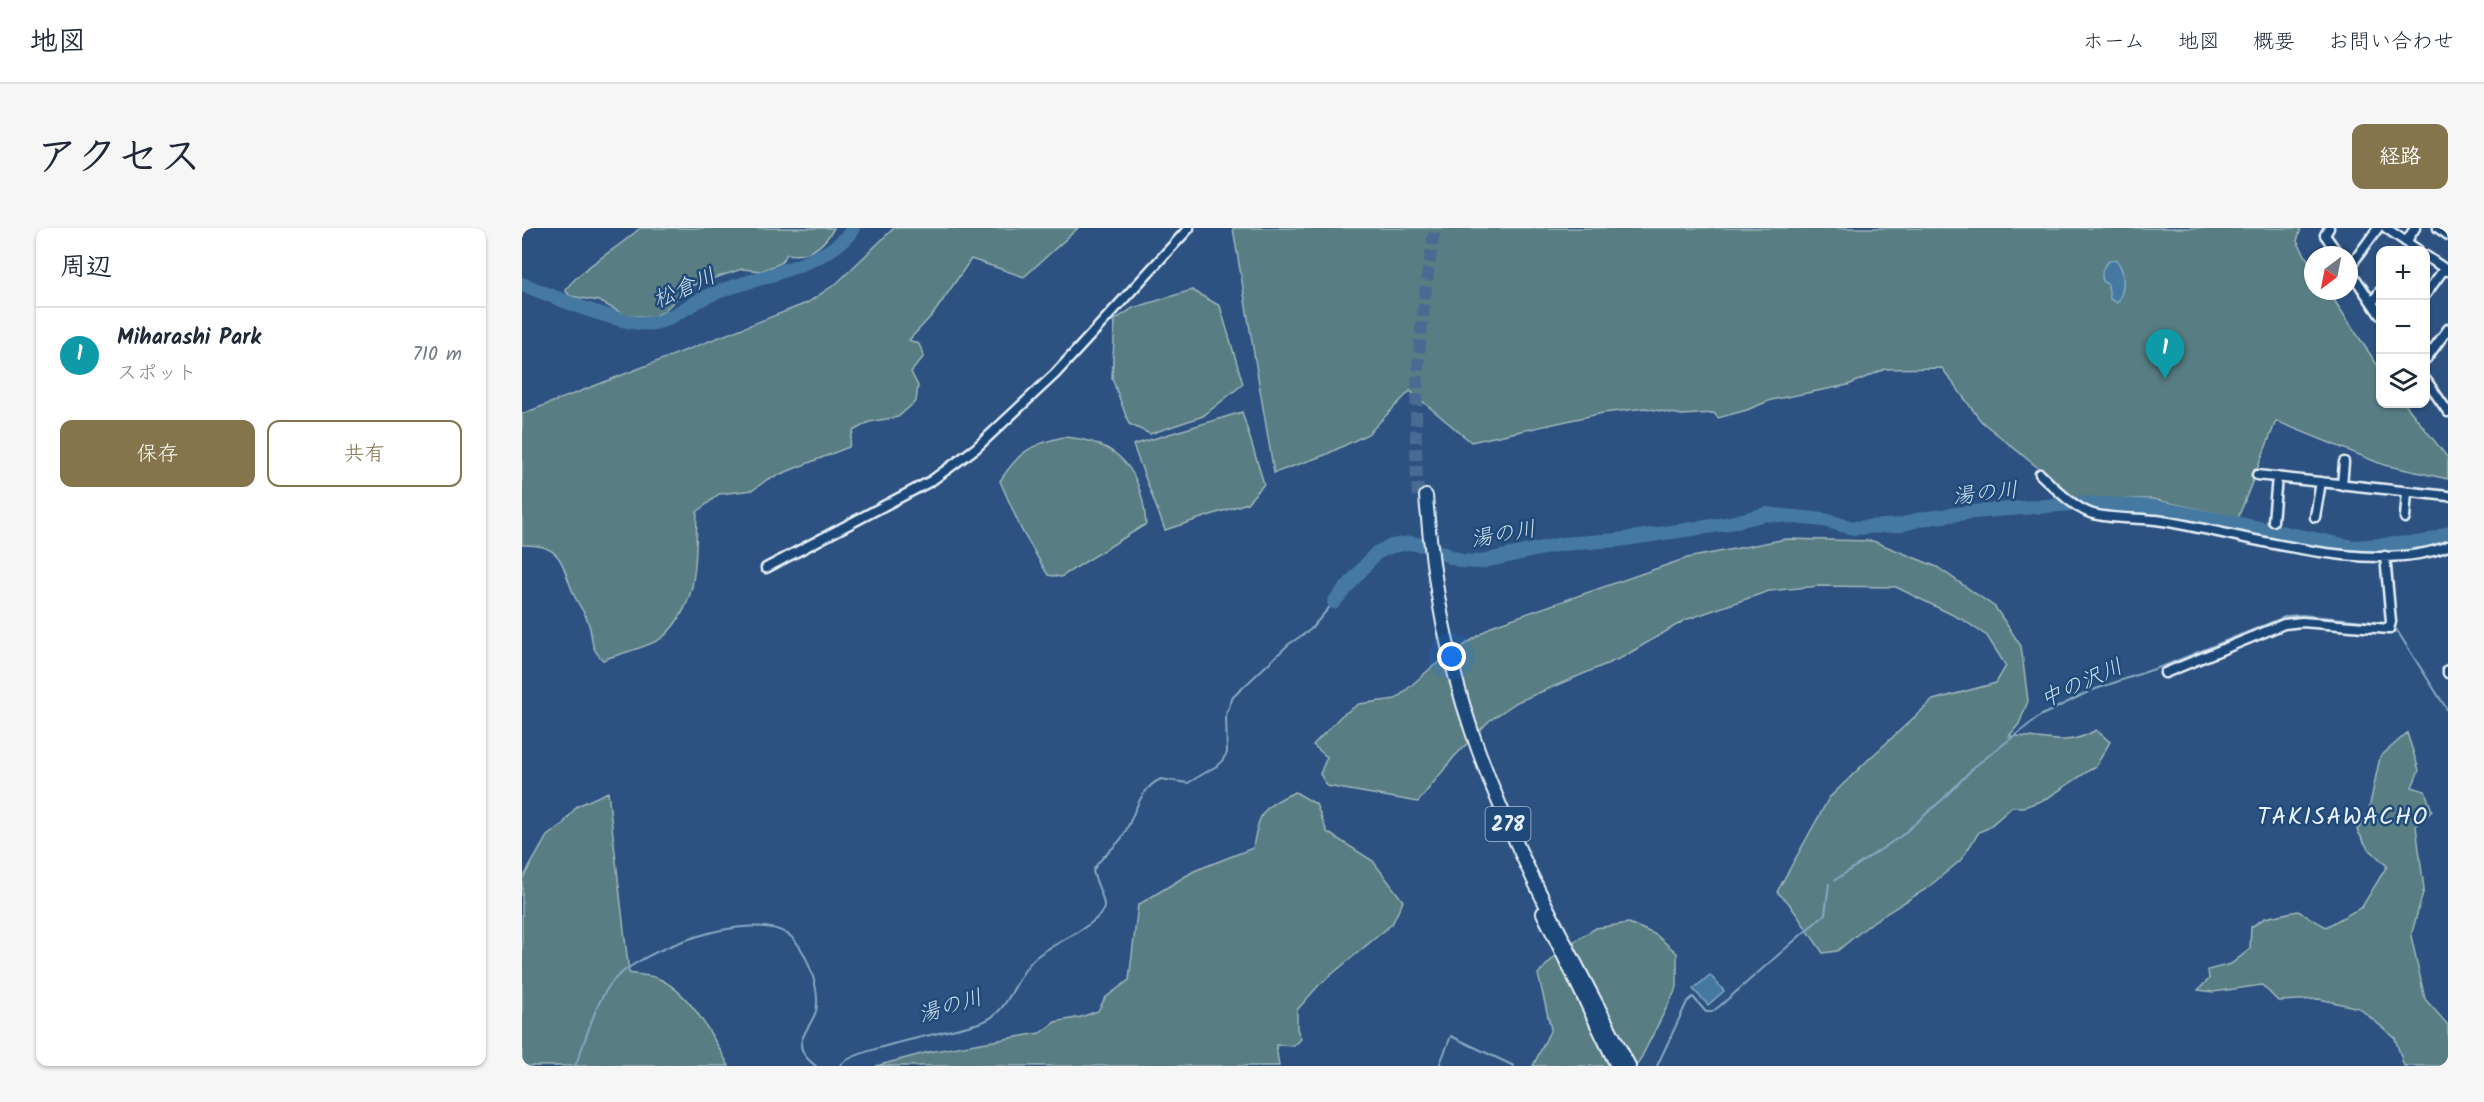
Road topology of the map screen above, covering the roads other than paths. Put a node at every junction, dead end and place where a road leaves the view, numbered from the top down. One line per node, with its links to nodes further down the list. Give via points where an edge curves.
1 (1189, 228): 40 (street, via 1055,374 968,454 931,481)
2 (2329, 228): 8 (street, via 2325,234)
3 (2378, 228): 11 (street)
4 (2386, 228): 9 (street)
5 (2415, 228): 10 (street)
6 (2438, 228): 7 (street)
7 (2448, 235)
8 (2333, 246)
9 (2410, 246)
10 (2411, 246)
11 (2358, 256)
12 (2430, 259): 13 (street)
13 (2446, 270): 15 (street)
14 (2358, 282): 17 (street)
15 (2430, 289)
16 (2376, 297): 17 (street)
17 (2372, 303): 18 (street)
18 (2376, 309)
19 (2448, 328): 20 (street)
20 (2430, 354)
21 (2430, 386): 23 (street)
22 (2448, 396): 23 (street)
23 (2442, 404): 24 (street)
24 (2448, 412)
25 (2344, 462): 30 (street)
26 (2040, 474): 38 (street, via 2084,510 2100,515 2198,526 2347,556)
27 (2257, 475): 28 (street)
28 (2277, 477): 29 (street); 36 (street)
29 (2321, 482): 30 (street); 34 (street)
30 (2342, 485): 31 (street)
31 (2408, 492): 33 (street); 35 (street)
32 (1422, 496): 39 (highway, 278)
33 (2448, 496)
34 (2316, 517)
35 (2405, 518)
36 (2273, 521)
37 (2448, 546): 38 (street)
38 (2385, 556): 41 (street, via 2389,629 2284,624)
39 (1429, 565): 42 (highway, 278, via 1451,685 1484,784); 43 (highway, 278, via 1457,684 1490,782 1515,840)
40 (766, 568)
41 (2164, 673)
42 (1617, 1066)
43 (1629, 1066)

